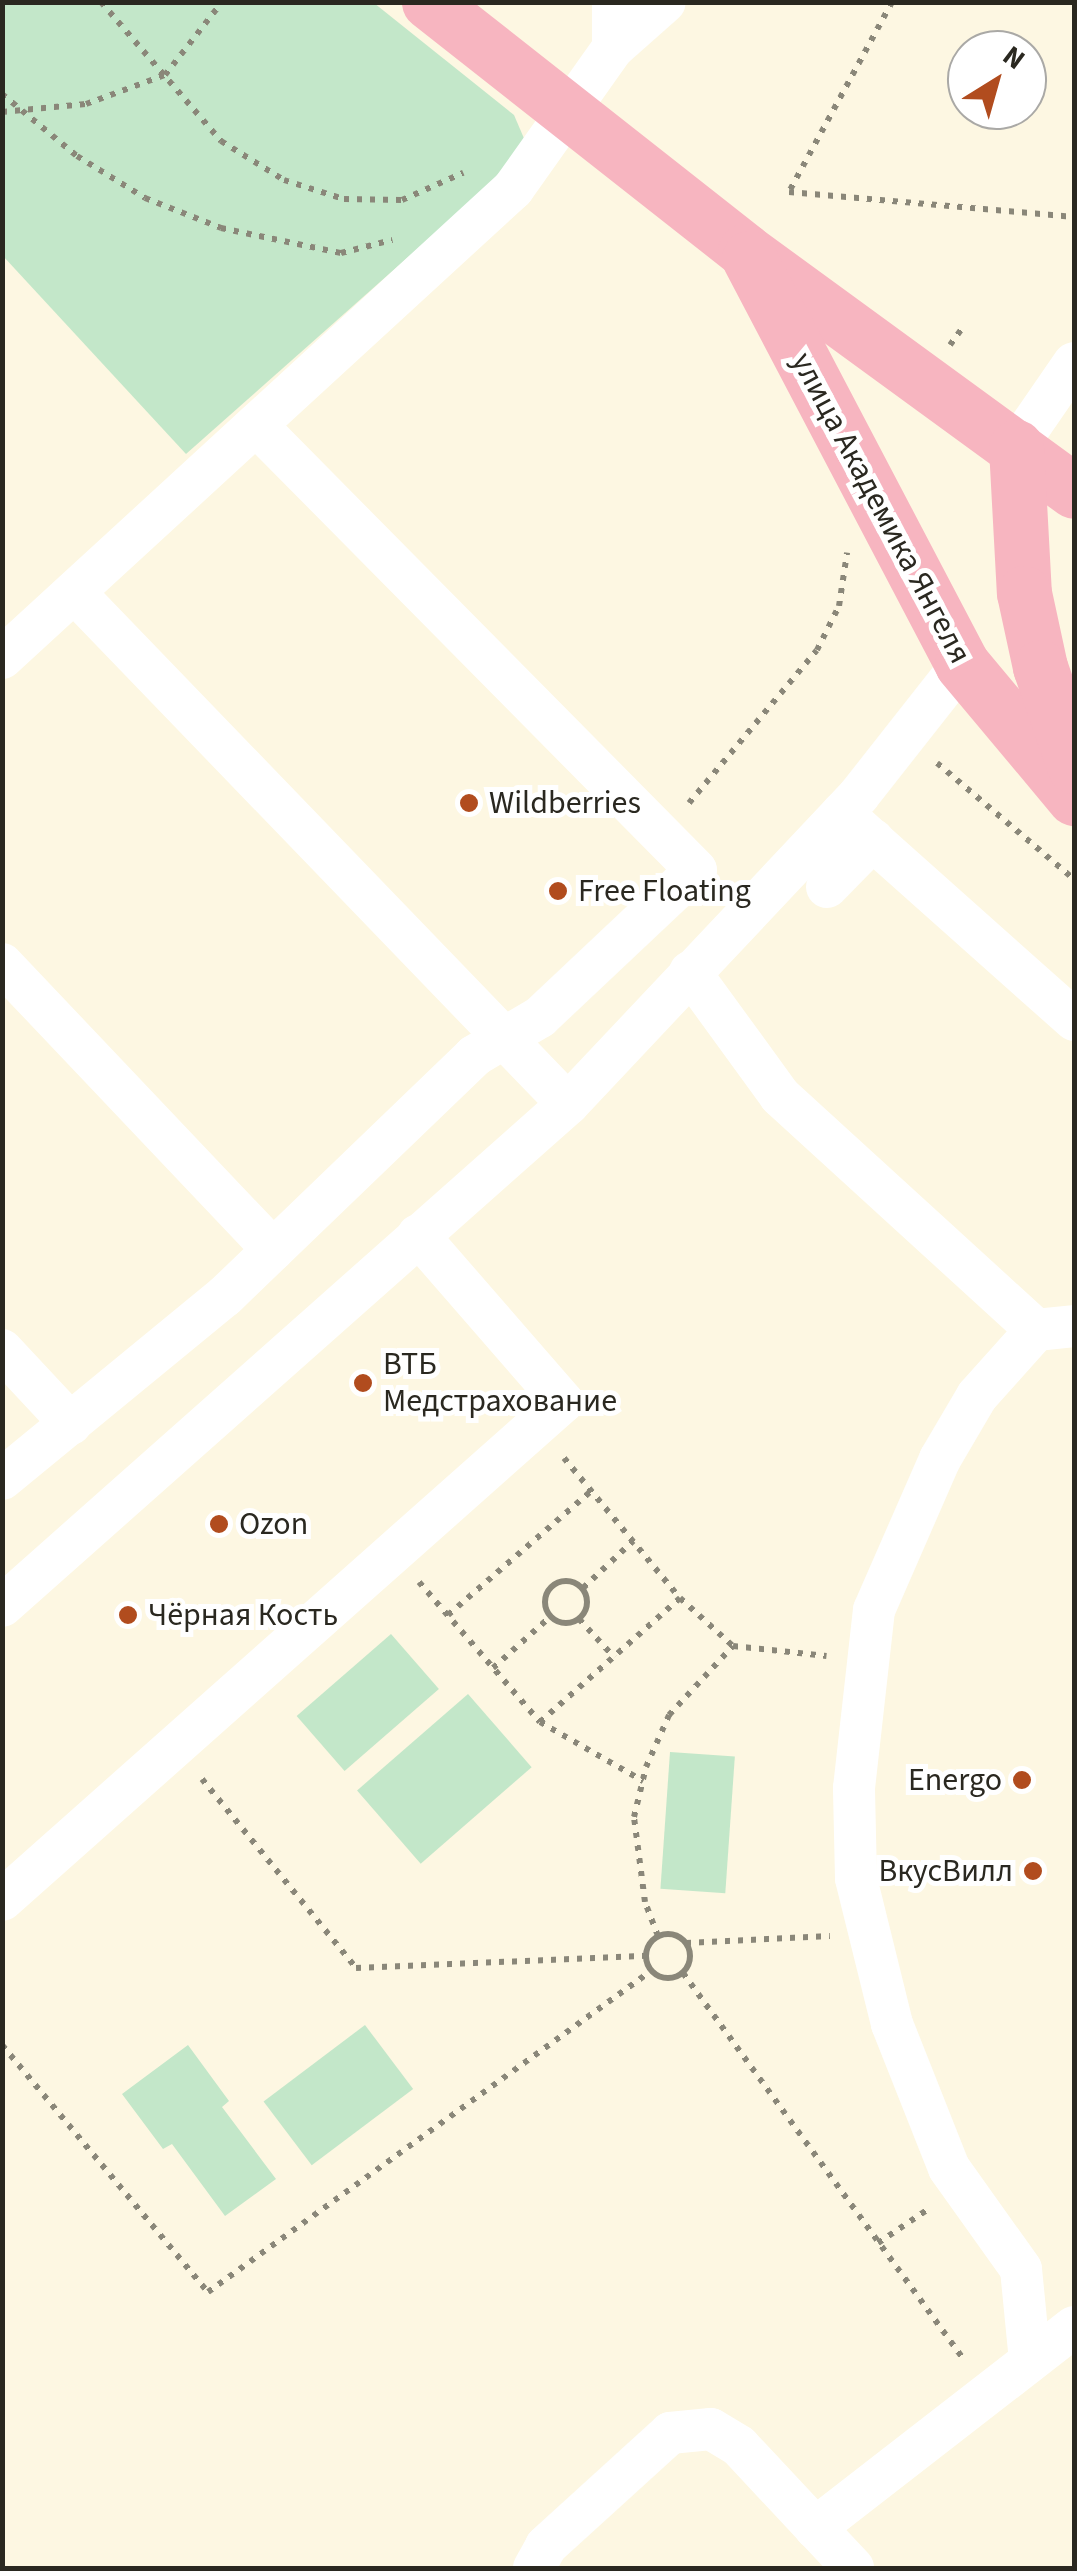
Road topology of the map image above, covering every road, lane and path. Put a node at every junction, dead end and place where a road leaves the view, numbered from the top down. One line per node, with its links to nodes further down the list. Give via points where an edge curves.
1 (101, 2): 8 (path)
2 (222, 2): 8 (path)
3 (428, 2): 10 (main road, улица Академика Янгеля)
4 (613, 2): 7 (street)
5 (665, 2): 7 (street)
6 (892, 2): 14 (path, via 789,192)
7 (613, 48): 10 (street)
8 (166, 75): 11 (path, via 86,104); 13 (path, via 221,140 284,180 344,199 402,200)
9 (2, 94): 11 (path)
10 (564, 109): 16 (main road, улица Академика Янгеля); 18 (street, via 512,189)
11 (23, 111): 12 (path); 15 (path, via 145,198 221,228 341,253)
12 (2, 112)
13 (452, 179)
14 (1074, 217)
15 (410, 236)
16 (745, 251): 19 (main road, улица Академика Янгеля); 24 (main road, улица Академика Янгеля)
17 (1074, 363): 19 (street)
18 (256, 425): 22 (street); 29 (street)
19 (1016, 447): 20 (main road, улица Академика Янгеля); 26 (main road, via 1024,594 1040,667)
20 (1074, 491)
21 (849, 540): 29 (path, via 839,606 817,650)
22 (74, 592): 23 (street); 35 (street)
23 (2, 658)
24 (962, 664): 25 (street); 27 (main road, улица Академика Янгеля)
25 (905, 736): 28 (street); 30 (path)
26 (1074, 766)
27 (1074, 798)
28 (858, 826): 31 (street); 33 (street); 34 (street)
29 (662, 836): 35 (street, via 696,870 540,1017)
30 (1074, 879)
31 (828, 886)
32 (2, 964): 38 (street)
33 (690, 972): 36 (street); 39 (street, via 780,1096)
34 (1074, 1020)
35 (507, 1036): 36 (street); 38 (street, via 474,1056)
36 (568, 1104): 37 (street)
37 (418, 1235): 42 (street, via 563,1402); 49 (street)
38 (273, 1250): 41 (street)
39 (1055, 1328): 55 (street, via 977,1396 940,1459 874,1610)
40 (2, 1350): 41 (street)
41 (70, 1424): 43 (street)
42 (536, 1425): 44 (path); 46 (street)
43 (2, 1479)
44 (592, 1491): 45 (path); 50 (path)
45 (633, 1541): 47 (path); 48 (path)
46 (392, 1552): 50 (path); 58 (street)
47 (583, 1588): 51 (path, via 554,1584 545,1596); 52 (path, via 588,1605)
48 (680, 1598): 53 (path); 54 (path)
49 (2, 1606)
50 (448, 1616): 56 (path)
51 (550, 1617): 52 (path, via 563,1624); 56 (path)
52 (579, 1619): 54 (path)
53 (734, 1646): 55 (path); 59 (path, via 669,1715)
54 (614, 1657): 57 (path)
55 (866, 1660): 61 (street, via 854,1806 856,1878)
56 (493, 1668): 57 (path)
57 (540, 1722): 59 (path)
58 (173, 1743): 60 (street); 64 (path, via 356,1968)
59 (643, 1781): 62 (path, via 636,1832 645,1902)
60 (2, 1900)
61 (871, 1934): 63 (path); 68 (street, via 892,2024)
62 (658, 1936): 63 (path); 64 (path)
63 (686, 1943): 66 (path, via 691,1957)
64 (646, 1956): 65 (path)
65 (651, 1971): 66 (path, via 664,1978); 67 (path, via 208,2292)
66 (683, 1974): 69 (path)
67 (2, 2045)
68 (962, 2188): 69 (path); 71 (street, via 1021,2268)
69 (878, 2242): 72 (path)
70 (1074, 2327): 71 (street)
71 (1030, 2361): 72 (street)
72 (989, 2393): 73 (street)
73 (814, 2528): 74 (street, via 739,2446 711,2429 670,2433 546,2546); 75 (street)
74 (534, 2568)
75 (853, 2568)

